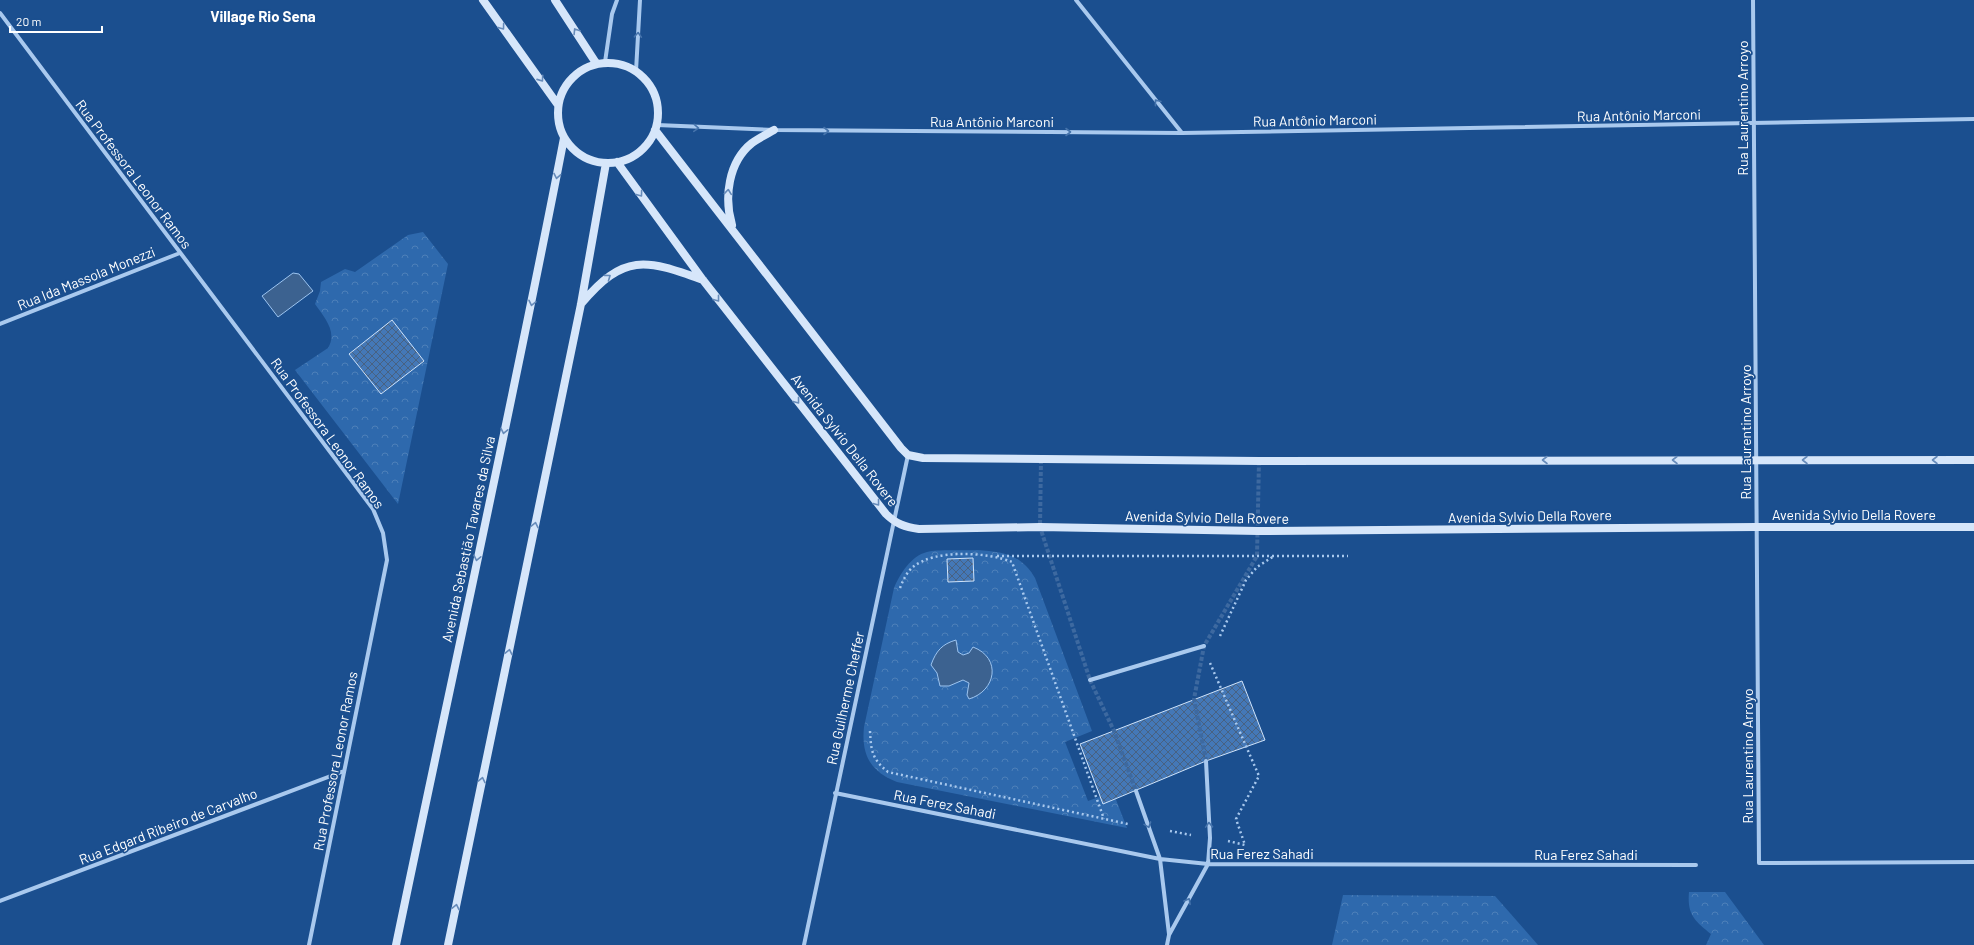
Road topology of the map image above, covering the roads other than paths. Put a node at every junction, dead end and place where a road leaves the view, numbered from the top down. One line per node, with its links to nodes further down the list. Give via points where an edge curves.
1 (482, 0): 10 (main road, one-way to 10)
2 (555, 0): 8 (main road, one-way to 2)
3 (617, 0): 8 (street)
4 (640, 0): 9 (street, one-way to 4)
5 (1076, 0): 15 (street, one-way to 5)
6 (1752, 0): 12 (street, Rua Laurentino Arroyo)
7 (0, 13): 20 (street, Rua Professora Leonor Ramos)
8 (600, 63): 9 (main road, via 618,63); 10 (main road, via 572,78)
9 (636, 71): 13 (main road, via 647,80 656,98)
10 (558, 105): 16 (main road)
11 (1974, 119): 12 (street, Rua Antônio Marconi)
12 (1753, 124): 15 (street, Rua Antônio Marconi); 25 (street, Rua Laurentino Arroyo)
13 (656, 128): 14 (street, Rua Antônio Marconi, one-way to 14); 17 (main road, via 638,154); 19 (main road)
14 (774, 130): 15 (street, Rua Antônio Marconi, one-way to 15); 19 (main road, one-way to 14, via 728,212 732,174 740,157 752,143)
15 (1182, 133)
16 (564, 138): 18 (main road, via 586,158); 43 (main road, Avenida Sebastião Tavares da Silva, one-way to 43, via 532,302)
17 (617, 162): 18 (main road); 21 (main road, Avenida Sylvio Della Rovere, one-way to 21)
18 (606, 163): 22 (main road)
19 (733, 230): 24 (main road, via 900,448)
20 (180, 253): 23 (street, Rua Ida Massola Monezzi); 33 (street, Rua Professora Leonor Ramos, via 373,509 383,533 386,560)
21 (703, 280): 22 (main road, one-way to 21, via 598,284 612,273 630,266 648,264 666,267); 27 (main road, Avenida Sylvio Della Rovere, one-way to 27)
22 (581, 304): 44 (main road, one-way to 22)
23 (0, 324)
24 (908, 455): 25 (main road, one-way to 24, via 1174,461 923,458); 27 (street, Rua Guilherme Cheffer)
25 (1756, 460): 26 (main road, one-way to 25); 28 (street, Rua Laurentino Arroyo)
26 (1974, 460)
27 (895, 523): 28 (main road, Avenida Sylvio Della Rovere, via 919,529 1258,531); 35 (street, Rua Guilherme Cheffer)
28 (1756, 527): 29 (main road, Avenida Sylvio Della Rovere); 37 (street, Rua Laurentino Arroyo, via 1759,863)
29 (1974, 527)
30 (1204, 646): 31 (street)
31 (1090, 680)
32 (1206, 761): 38 (street, one-way to 32, via 1210,838)
33 (344, 771): 40 (street, Rua Edgard Ribeiro de Carvalho); 42 (street, Rua Professora Leonor Ramos)
34 (1136, 791): 36 (street, one-way to 36)
35 (835, 793): 36 (street, Rua Ferez Sahadi); 45 (street, Rua Guilherme Cheffer)
36 (1160, 859): 38 (street, Rua Ferez Sahadi); 41 (street)
37 (1974, 862)
38 (1208, 864): 39 (street, Rua Ferez Sahadi); 41 (street, one-way to 38)
39 (1696, 865)
40 (0, 901)
41 (1169, 935): 46 (street)
42 (309, 945)
43 (396, 945)
44 (448, 945)
45 (804, 945)
46 (1167, 945)

